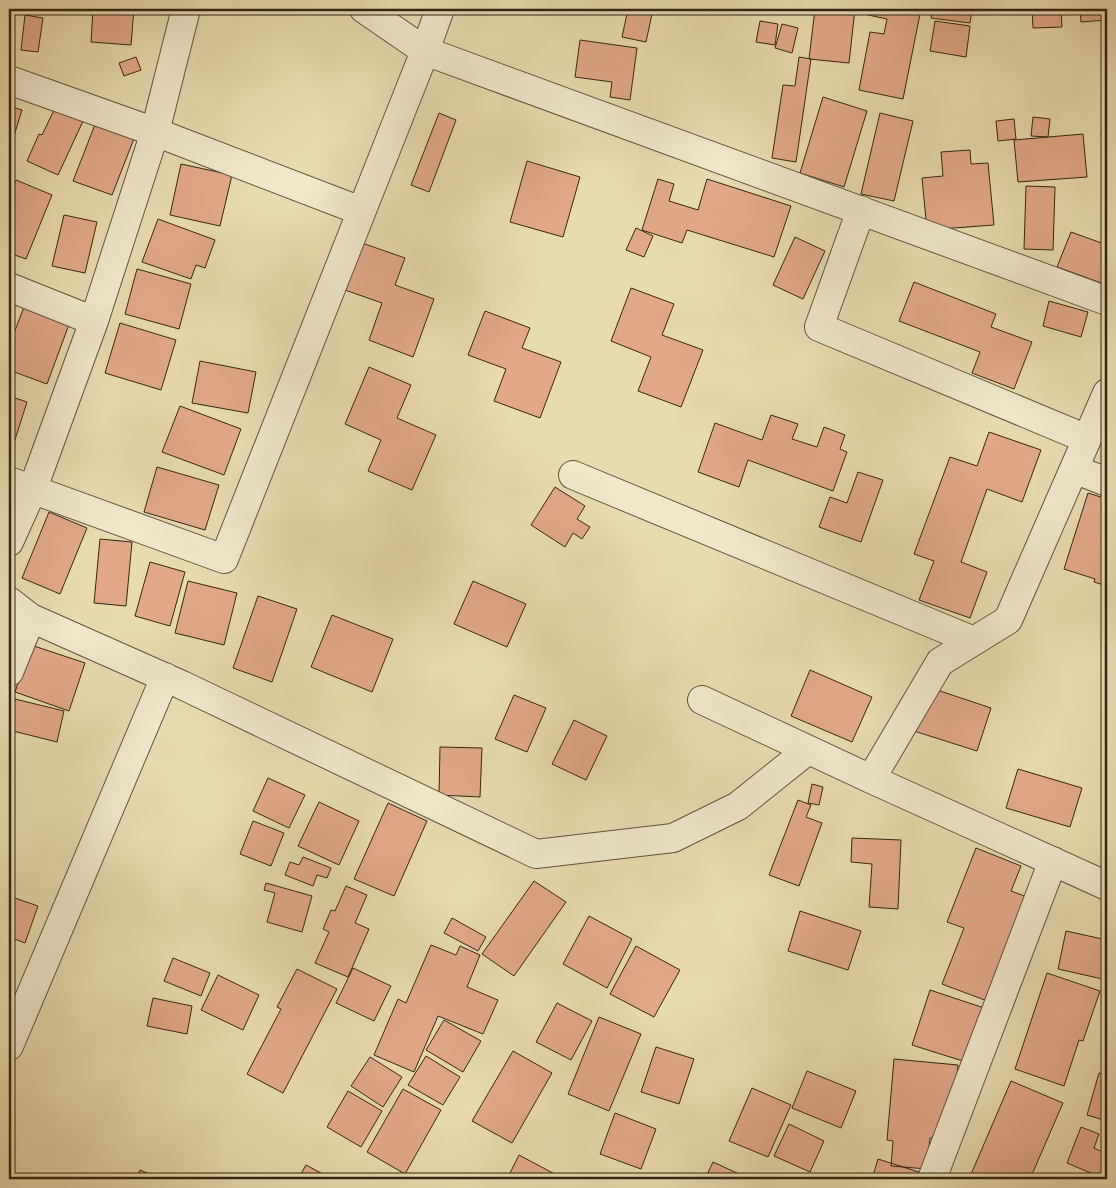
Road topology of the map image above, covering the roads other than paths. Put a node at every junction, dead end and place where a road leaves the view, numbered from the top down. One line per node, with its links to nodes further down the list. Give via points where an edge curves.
1 (186, 9): 6 (street)
2 (364, 9): 4 (street)
3 (440, 9): 4 (street)
4 (425, 50): 7 (street); 8 (street)
5 (9, 80): 6 (street)
6 (155, 132): 8 (street); 11 (street)
7 (861, 210): 10 (street); 13 (street, via 819,327)
8 (361, 211): 17 (street, via 224,559)
9 (9, 287): 11 (street)
10 (1107, 300)
11 (94, 322): 17 (street)
12 (1107, 393): 13 (street)
13 (1087, 439): 14 (street)
14 (1074, 469): 16 (street); 21 (street, via 1008,620)
15 (573, 475): 21 (street)
16 (1107, 482)
17 (20, 486): 18 (street)
18 (9, 542)
19 (9, 602): 20 (street)
20 (31, 618): 22 (street); 23 (street)
21 (974, 641): 26 (street, via 940,662)
22 (9, 672)
23 (165, 677): 25 (street, via 536,854 673,838 738,806); 29 (street)
24 (702, 700): 25 (street)
25 (808, 750): 26 (street)
26 (871, 779): 27 (street)
27 (1053, 861): 28 (street); 30 (street)
28 (1107, 886)
29 (9, 1046)
30 (932, 1179)

